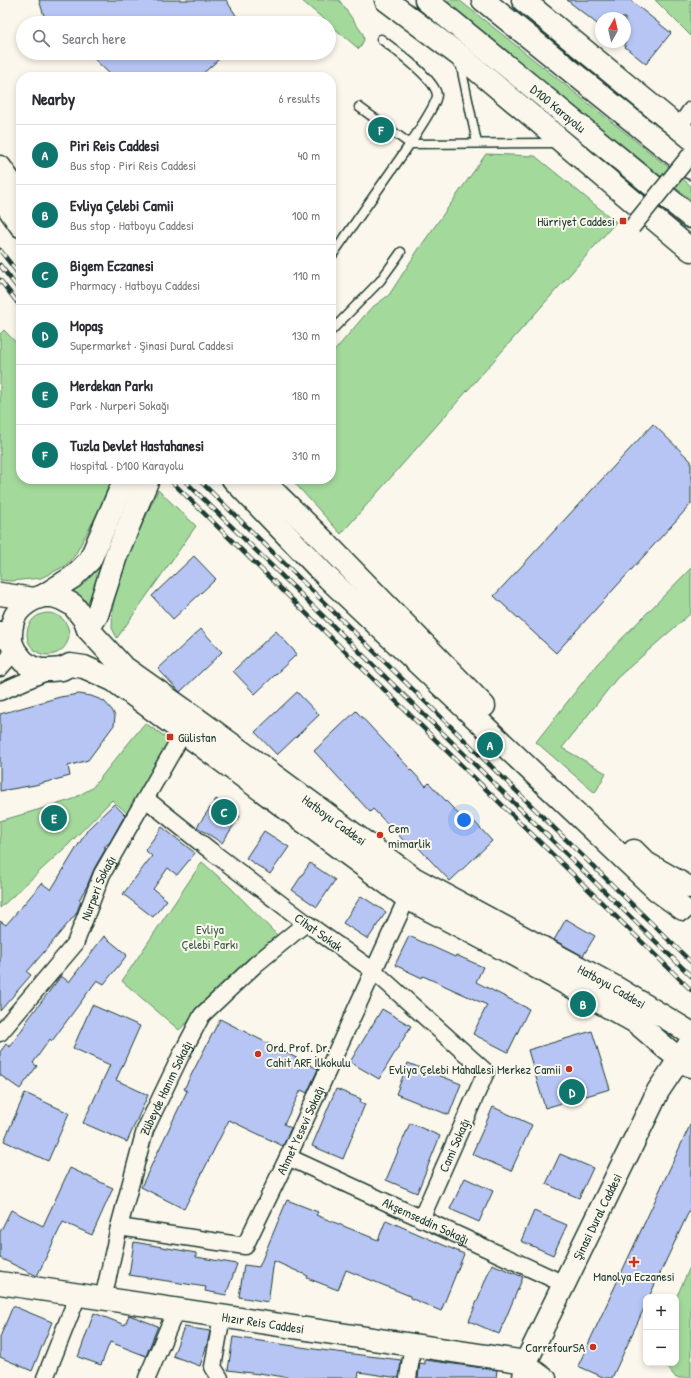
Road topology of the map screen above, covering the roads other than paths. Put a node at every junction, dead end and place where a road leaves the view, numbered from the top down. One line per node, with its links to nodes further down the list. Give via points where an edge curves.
1 (386, 0): 6 (main road)
2 (426, 0): 18 (main road, D100 Karayolu)
3 (483, 0): 15 (main road)
4 (523, 0): 9 (main road)
5 (381, 39): 12 (lane, via 428,78 435,88 437,96 434,103)
6 (459, 55): 10 (lane); 11 (main road)
7 (359, 107): 12 (lane)
8 (691, 110): 9 (street)
9 (685, 133)
10 (477, 143): 11 (lane); 12 (lane)
11 (565, 143): 22 (main road)
12 (410, 144): 21 (lane)
13 (691, 154): 20 (street, bridge)
14 (0, 167): 16 (main road)
15 (691, 168)
16 (16, 190)
17 (0, 196): 19 (main road)
18 (691, 217)
19 (16, 219)
20 (632, 227)
21 (336, 250)
22 (691, 250)
23 (400, 252): 24 (lane, via 380,281)
24 (336, 326)
25 (123, 484): 30 (main road, via 90,560 73,577)
26 (146, 484): 31 (main road, via 116,556 97,615)
27 (238, 484): 40 (main road, via 334,583 657,890)
28 (266, 484): 38 (main road, via 544,767 646,863)
29 (0, 594): 30 (main road, Hatboyu Caddesi)
30 (39, 597): 31 (main road, Hatboyu Caddesi, via 53,596 73,605); 32 (main road, via 26,603 14,616)
31 (88, 629): 34 (main road, via 87,640 78,658); 44 (main road, Hatboyu Caddesi, via 122,666 197,718 415,879 613,986)
32 (9, 642): 33 (street); 34 (main road, Hatboyu Caddesi, via 23,661 31,667 41,670)
33 (0, 668)
34 (61, 668): 35 (street); 36 (main road, Hatboyu Caddesi, via 84,667 113,680)
35 (0, 692)
36 (183, 733): 37 (street, Nurperi Sokağı); 39 (main road, Hatboyu Caddesi)
37 (146, 799): 41 (street, Cihat Sokak, via 211,852); 43 (street, Nurperi Sokağı, via 102,874 75,944)
38 (690, 885): 40 (main road, via 682,901)
39 (407, 898): 42 (street, Ahmet Yesevi Sokağı); 45 (main road, Hatboyu Caddesi, via 634,1021 662,1046)
40 (687, 915)
41 (306, 923): 42 (street, Cihat Sokak); 49 (street, Zübeyde Hanım Sokağı, via 256,964 202,1015 145,1130)
42 (374, 971): 46 (street, Cihat Sokak); 47 (street, Ahmet Yesevi Sokağı)
43 (0, 1033)
44 (691, 1033)
45 (687, 1055): 51 (main road, Şinasi Dural Caddesi, via 658,1091)
46 (486, 1072): 48 (street, Cami Sokağı)
47 (288, 1157): 48 (street, Akşemseddin Sokağı); 49 (street, Ahmet Yesevi Sokağı, via 244,1246)
48 (421, 1219): 51 (street, Akşemseddin Sokağı)
49 (119, 1227): 53 (street, Zübeyde Hanım Sokağı)
50 (0, 1283): 52 (main road, Hızır Reis Caddesi)
51 (564, 1284): 57 (main road, Şinasi Dural Caddesi)
52 (78, 1295): 53 (main road, Hızır Reis Caddesi); 58 (street)
53 (103, 1299): 54 (main road, Hızır Reis Caddesi)
54 (176, 1310): 55 (main road, Hızır Reis Caddesi); 59 (street)
55 (222, 1316): 56 (main road, Hızır Reis Caddesi); 60 (street, via 213,1367)
56 (413, 1345): 57 (main road, Hızır Reis Caddesi); 61 (street)
57 (525, 1370): 62 (street)
58 (45, 1378)
59 (147, 1378)
60 (220, 1378)
61 (408, 1378)
62 (548, 1378)

